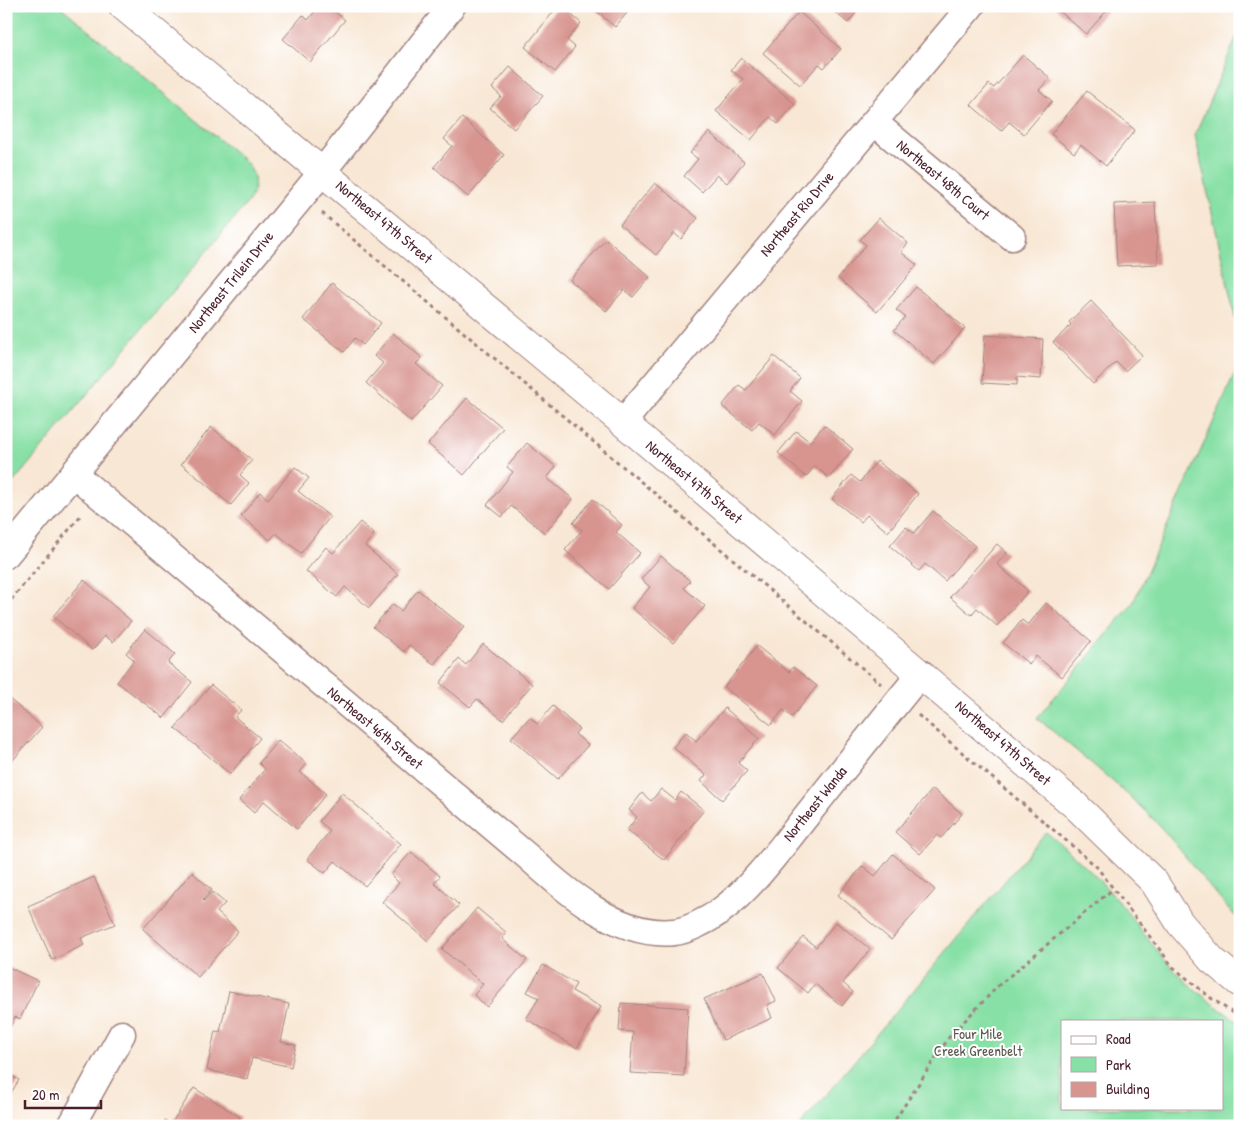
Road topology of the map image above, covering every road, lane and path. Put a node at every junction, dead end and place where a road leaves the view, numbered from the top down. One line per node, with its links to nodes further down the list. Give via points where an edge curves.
1 (124, 6): 5 (street, Northeast 47th Street)
2 (452, 6): 5 (street, Northeast Trilein Drive)
3 (971, 6): 4 (street, Northeast Rio Drive)
4 (875, 123): 7 (street, Northeast 48th Court); 8 (street, Northeast Rio Drive)
5 (323, 171): 6 (street, Northeast Trilein Drive); 8 (street, Northeast 47th Street)
6 (302, 196): 9 (street, Northeast Trilein Drive); 14 (path)
7 (1012, 237)
8 (624, 422): 13 (street, Northeast 47th Street)
9 (74, 474): 10 (street, Northeast 46th Street); 11 (street, Northeast Trilein Drive)
10 (98, 495): 12 (path); 16 (street, Northeast 46th Street, via 564,889 626,925 675,932)
11 (6, 555)
12 (6, 606)
13 (921, 673): 14 (street, Northeast Wanda); 17 (street, Northeast 47th Street, via 1076,806 1154,882 1180,923 1212,960)
14 (899, 700): 15 (path, via 1096,866); 16 (street, Northeast Wanda, via 739,895)
15 (1113, 889): 18 (path, via 1173,967); 21 (path, via 999,985 950,1036)
16 (698, 924)
17 (1240, 983)
18 (1240, 1018)
19 (122, 1034): 20 (street)
20 (70, 1126)
21 (891, 1126)

